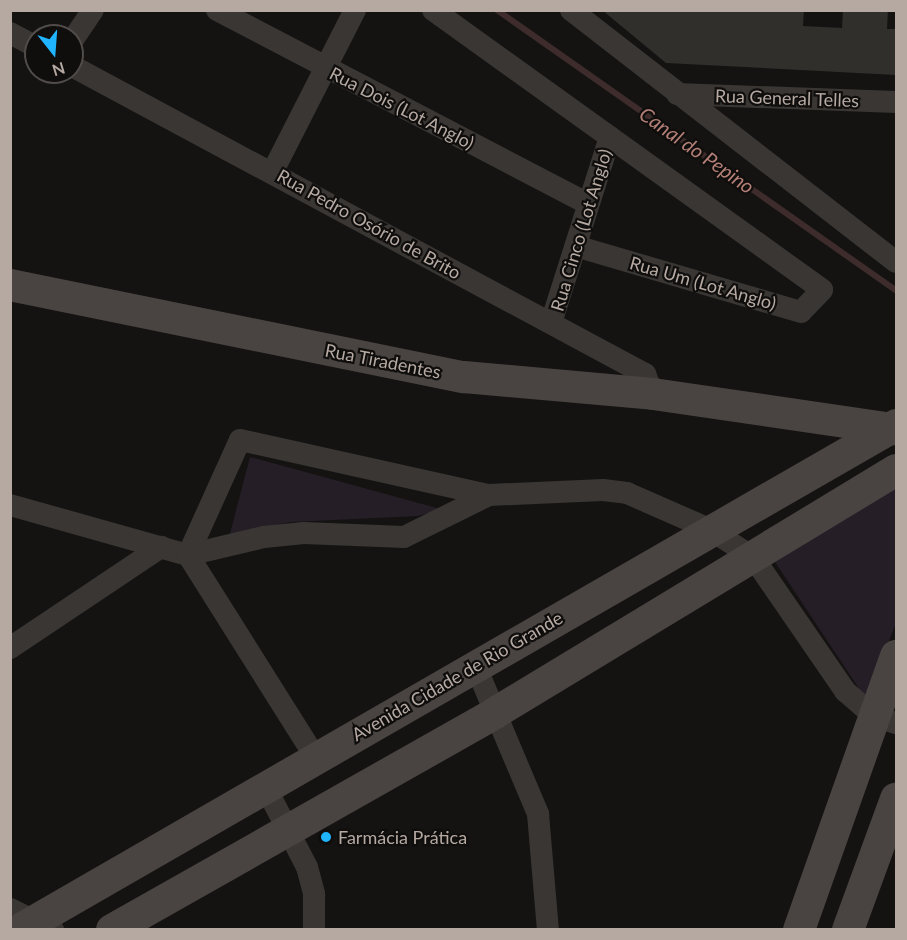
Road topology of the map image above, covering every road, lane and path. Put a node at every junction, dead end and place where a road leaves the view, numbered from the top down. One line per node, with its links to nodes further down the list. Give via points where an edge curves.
1 (93, 10): 6 (street)
2 (218, 10): 9 (street, Rua Dois (Lot Anglo))
3 (355, 10): 9 (street)
4 (433, 10): 13 (street)
5 (571, 10): 11 (street)
6 (84, 24)
7 (10, 33): 8 (street)
8 (24, 40)
9 (324, 68): 14 (street); 15 (street, Rua Dois (Lot Anglo))
10 (84, 72): 14 (street, Rua Pedro Osório de Brito)
11 (676, 94): 12 (street, Rua General Telles); 17 (street)
12 (897, 102)
13 (610, 137): 15 (street, Rua Cinco (Lot Anglo)); 16 (street, Rua Um (Lot Anglo), via 822,290 801,312)
14 (273, 171): 19 (street, Rua Pedro Osório de Brito)
15 (588, 204): 16 (street, Rua Cinco (Lot Anglo))
16 (575, 246): 19 (street, Rua Cinco (Lot Anglo))
17 (897, 262)
18 (10, 285): 20 (street, Rua Tiradentes, via 464,377)
19 (551, 323): 20 (street, Rua Pedro Osório de Brito, via 645,374)
20 (653, 394): 21 (street, Rua Tiradentes)
21 (759, 409): 22 (street, Rua Tiradentes); 23 (street, Rua Tiradentes)
22 (816, 416): 23 (street, Rua Tiradentes); 24 (street, via 831,431)
23 (895, 424): 24 (street, Avenida Cidade de Rio Grande)
24 (819, 465): 28 (street, Avenida Cidade de Rio Grande)
25 (897, 470): 31 (street)
26 (489, 495): 28 (street, via 603,490 627,494); 30 (street, via 404,537 304,533 264,537); 30 (street, via 240,440)
27 (10, 505): 29 (street)
28 (710, 529): 31 (street); 34 (street, Avenida Cidade de Rio Grande)
29 (161, 547): 30 (street); 32 (street)
30 (188, 555): 37 (street)
31 (753, 557): 35 (street); 36 (street, via 845,691)
32 (10, 648)
33 (897, 656): 36 (street)
34 (476, 667): 35 (street); 37 (street, Avenida Cidade de Rio Grande)
35 (495, 713): 40 (street); 44 (street, via 538,814)
36 (885, 720): 45 (street)
37 (315, 757): 38 (street, Avenida Cidade de Rio Grande)
38 (266, 788): 40 (street); 41 (street, Avenida Cidade de Rio Grande)
39 (897, 799): 46 (street)
40 (289, 829): 42 (street); 43 (street, via 314,894)
41 (29, 922)
42 (112, 930)
43 (314, 930)
44 (548, 930)
45 (799, 930)
46 (848, 930)

